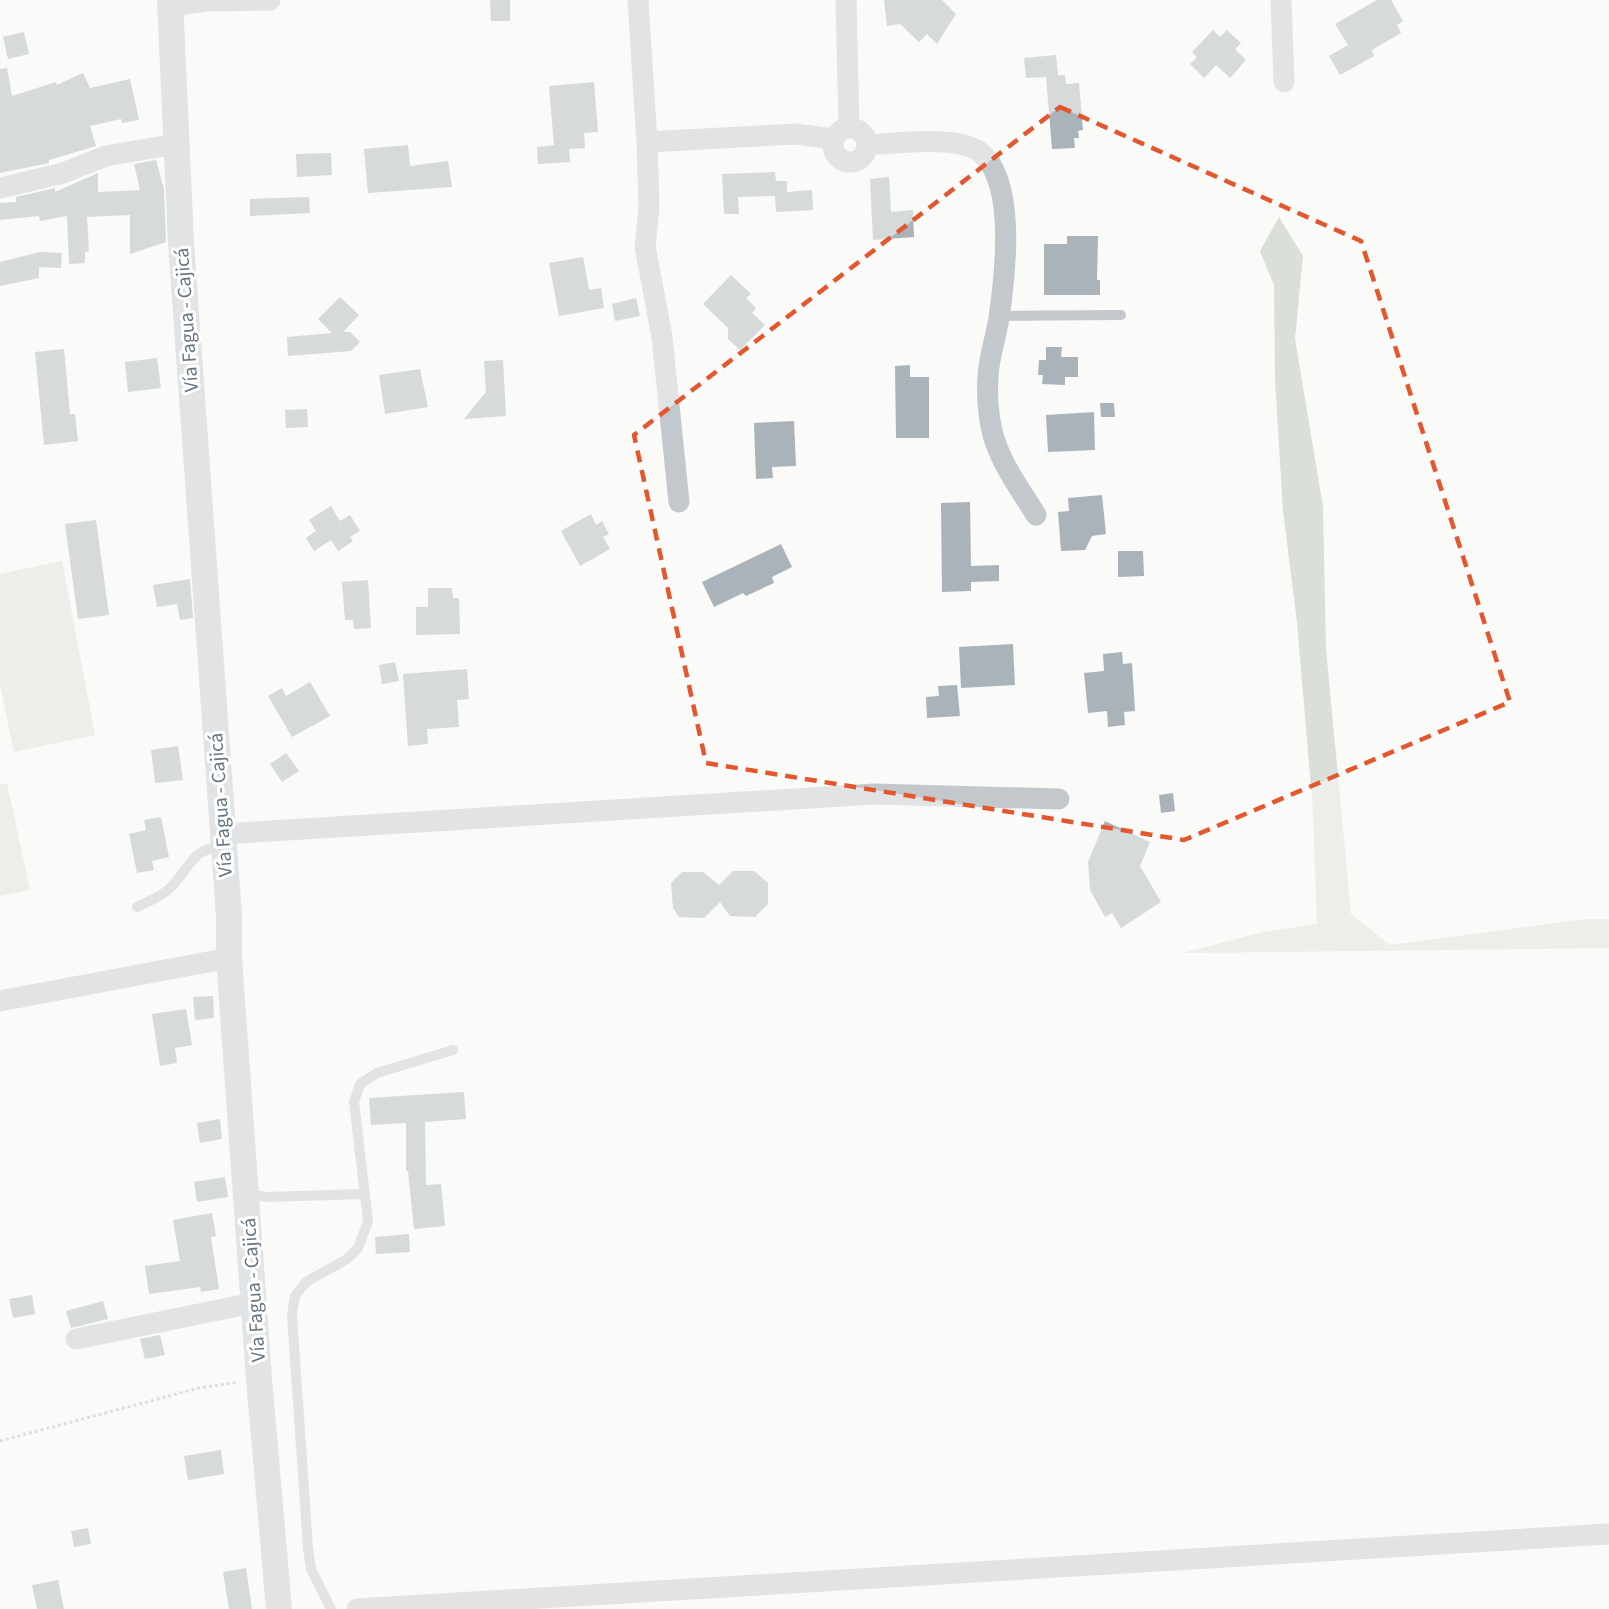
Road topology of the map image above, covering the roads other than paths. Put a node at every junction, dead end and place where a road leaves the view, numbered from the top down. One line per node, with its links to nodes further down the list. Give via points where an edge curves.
1 (270, 0): 5 (street)
2 (638, 0): 8 (street)
3 (846, 0): 7 (street)
4 (1281, 0): 6 (street)
5 (170, 3): 9 (street, Vía Fagua - Cajicá)
6 (1284, 82)
7 (841, 133): 8 (street); 10 (street, via 862,132); 10 (street, via 834,152 847,162 860,159)
8 (647, 142): 14 (street, via 649,207 645,246 662,337)
9 (176, 144): 11 (street, via 106,156 63,173); 17 (street, Vía Fagua - Cajicá)
10 (868, 144): 13 (street, via 965,146 988,160 1003,197 1006,227)
11 (0, 188)
12 (1121, 315): 13 (lane)
13 (999, 316): 15 (street, via 988,376 991,427 1001,458)
14 (679, 502)
15 (1036, 515)
16 (1059, 799): 17 (street, via 876,794)
17 (223, 840): 18 (lane, via 191,859 168,891); 19 (street, Vía Fagua - Cajicá)
18 (137, 907)
19 (229, 958): 20 (street); 22 (street, Vía Fagua - Cajicá)
20 (0, 1001)
21 (453, 1050): 23 (lane, via 377,1073 360,1084 354,1102)
22 (247, 1194): 23 (lane); 24 (street, Vía Fagua - Cajicá)
23 (365, 1194): 28 (lane, via 368,1221 358,1248 347,1259 306,1282 295,1296 292,1315 311,1569)
24 (253, 1303): 25 (street); 27 (street, Vía Fagua - Cajicá)
25 (76, 1340)
26 (1609, 1534): 29 (street)
27 (279, 1609)
28 (331, 1609)
29 (357, 1609)

